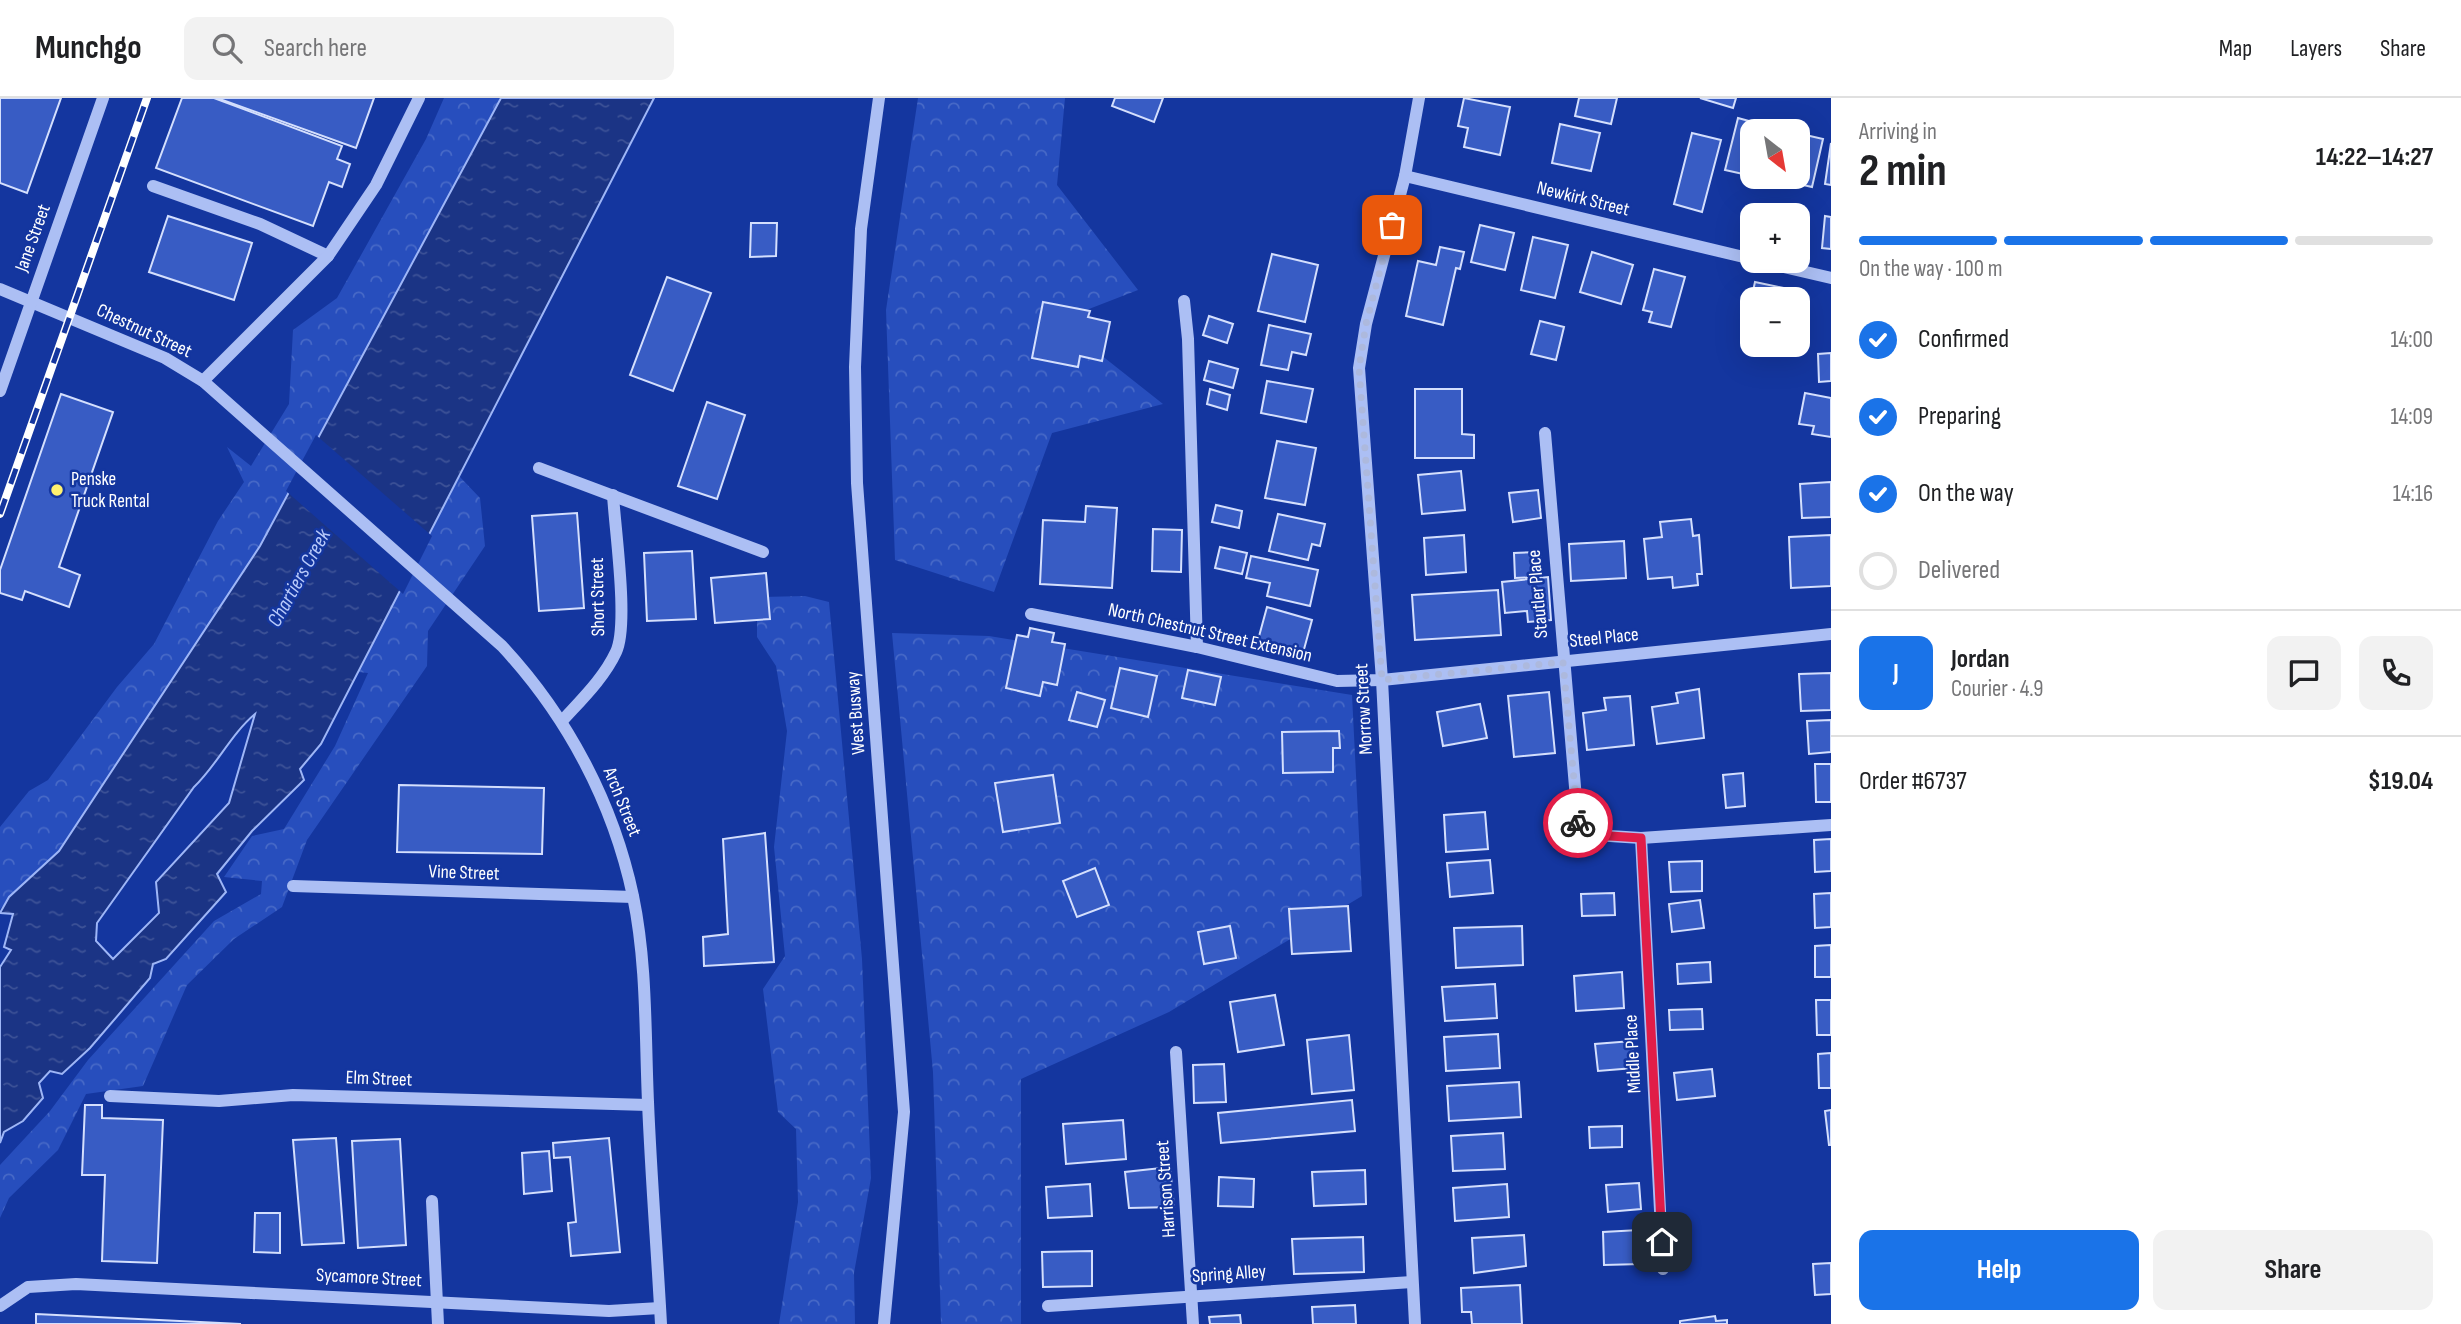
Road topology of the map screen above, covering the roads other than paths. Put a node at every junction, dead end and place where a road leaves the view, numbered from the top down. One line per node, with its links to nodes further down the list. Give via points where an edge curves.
1 (103, 98): 12 (street, Jane Street)
2 (419, 98): 7 (street, via 376,185)
3 (879, 98): 44 (street, West Busway, via 861,229 855,367 857,483 904,1112)
4 (1419, 98): 5 (street, Morrow Street)
5 (1405, 176): 8 (street, Newkirk Street); 25 (street, Morrow Street, via 1359,368)
6 (153, 186): 7 (street, via 260,224)
7 (328, 256): 14 (street)
8 (1740, 256)
9 (1810, 273): 10 (street)
10 (1831, 278)
11 (0, 289): 12 (street, Chestnut Street)
12 (31, 301): 14 (street, Chestnut Street, via 165,358); 15 (street, Jane Street)
13 (1184, 301): 23 (street)
14 (203, 381): 16 (street, Chestnut Street)
15 (0, 391)
16 (260, 428): 26 (street, Arch Street, via 454,600 537,684)
17 (1545, 433): 24 (street, Stautler Place)
18 (539, 468): 19 (street)
19 (613, 495): 20 (street); 26 (street, Short Street, via 621,626 617,651)
20 (763, 552)
21 (1031, 614): 23 (street, North Chestnut Street Extension)
22 (1831, 634): 24 (street, Steel Place)
23 (1197, 648): 25 (street, North Chestnut Street Extension, via 1338,681)
24 (1563, 662): 25 (street, Steel Place); 28 (street, Stautler Place, via 1579,834)
25 (1382, 680): 36 (street, Morrow Street)
26 (562, 721): 30 (street, Arch Street, via 611,822)
27 (1831, 825): 28 (street, Stautler Place)
28 (1641, 838): 35 (street, Middle Place)
29 (293, 886): 30 (street, Vine Street)
30 (633, 897): 33 (street, Arch Street, via 643,983)
31 (1176, 1052): 37 (street, Harrison Street)
32 (110, 1096): 33 (street, Elm Street, via 219,1101 293,1095)
33 (648, 1105): 41 (street, Arch Street)
34 (432, 1201): 38 (street)
35 (1663, 1269)
36 (1412, 1282): 37 (street, Spring Alley); 46 (street, Morrow Street)
37 (1192, 1296): 40 (street, Spring Alley); 45 (street, Harrison Street)
38 (438, 1301): 39 (street, Sycamore Street, via 76,1284 28,1287); 41 (street, Sycamore Street, via 609,1311); 42 (street)
39 (0, 1306)
40 (1048, 1306)
41 (660, 1308): 43 (street, Arch Street)
42 (438, 1324)
43 (661, 1324)
44 (884, 1324)
45 (1194, 1324)
46 (1415, 1324)

